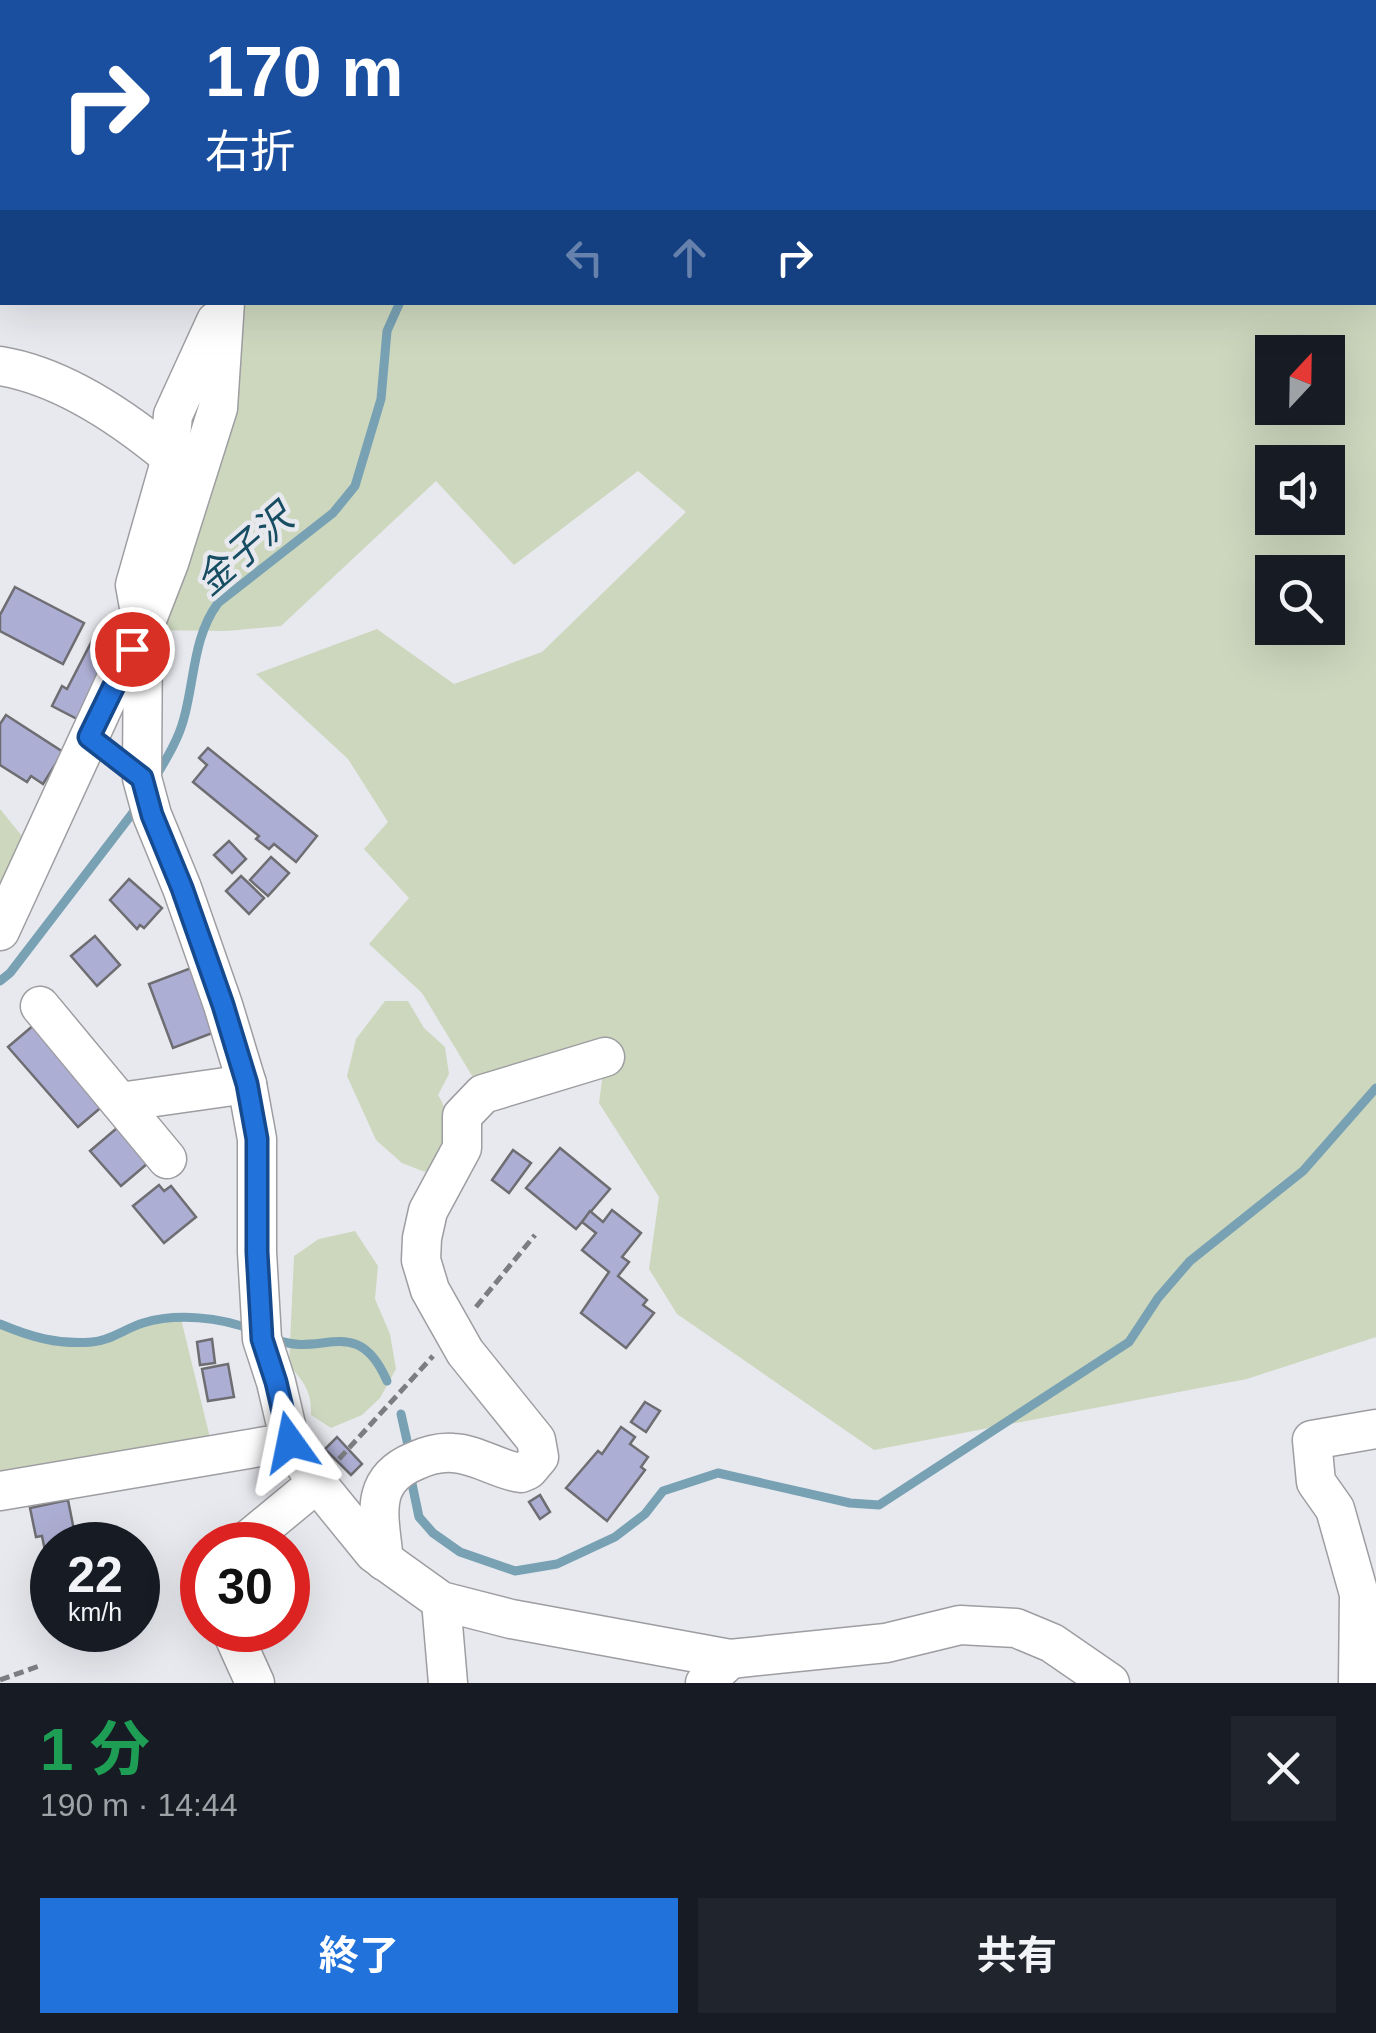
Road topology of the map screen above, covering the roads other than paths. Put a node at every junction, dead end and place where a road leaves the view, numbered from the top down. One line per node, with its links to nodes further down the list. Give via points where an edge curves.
1 (224, 305): 4 (street, via 174,415)
2 (225, 305): 5 (street, via 218,408)
3 (0, 366): 4 (street, via 71,392 133,426)
4 (169, 456): 5 (street, via 134,585)
5 (143, 630): 6 (street); 7 (street)
6 (89, 737): 7 (street); 8 (street)
7 (142, 778): 11 (street)
8 (0, 931)
9 (40, 1006): 12 (street)
10 (605, 1057): 19 (street, via 484,1094 462,1116 462,1148 428,1211 422,1260 430,1290 465,1352 536,1440 539,1457 520,1473 454,1453 395,1469 378,1504)
11 (247, 1084): 12 (street); 15 (street, via 257,1139 262,1330)
12 (120, 1102): 13 (street)
13 (167, 1159)
14 (1376, 1429): 23 (street, via 1312,1440 1316,1482 1335,1509 1359,1594)
15 (290, 1442): 16 (street); 17 (street)
16 (316, 1483): 18 (street); 19 (street)
17 (0, 1490)
18 (269, 1522)
19 (384, 1561): 20 (street)
20 (440, 1601): 22 (street); 25 (street)
21 (241, 1652): 24 (street)
22 (718, 1671): 26 (street, via 960,1625 1016,1628 1052,1643)
23 (1364, 1674): 27 (street)
24 (255, 1683)
25 (448, 1683)
26 (1110, 1683)
27 (1322, 1683)

